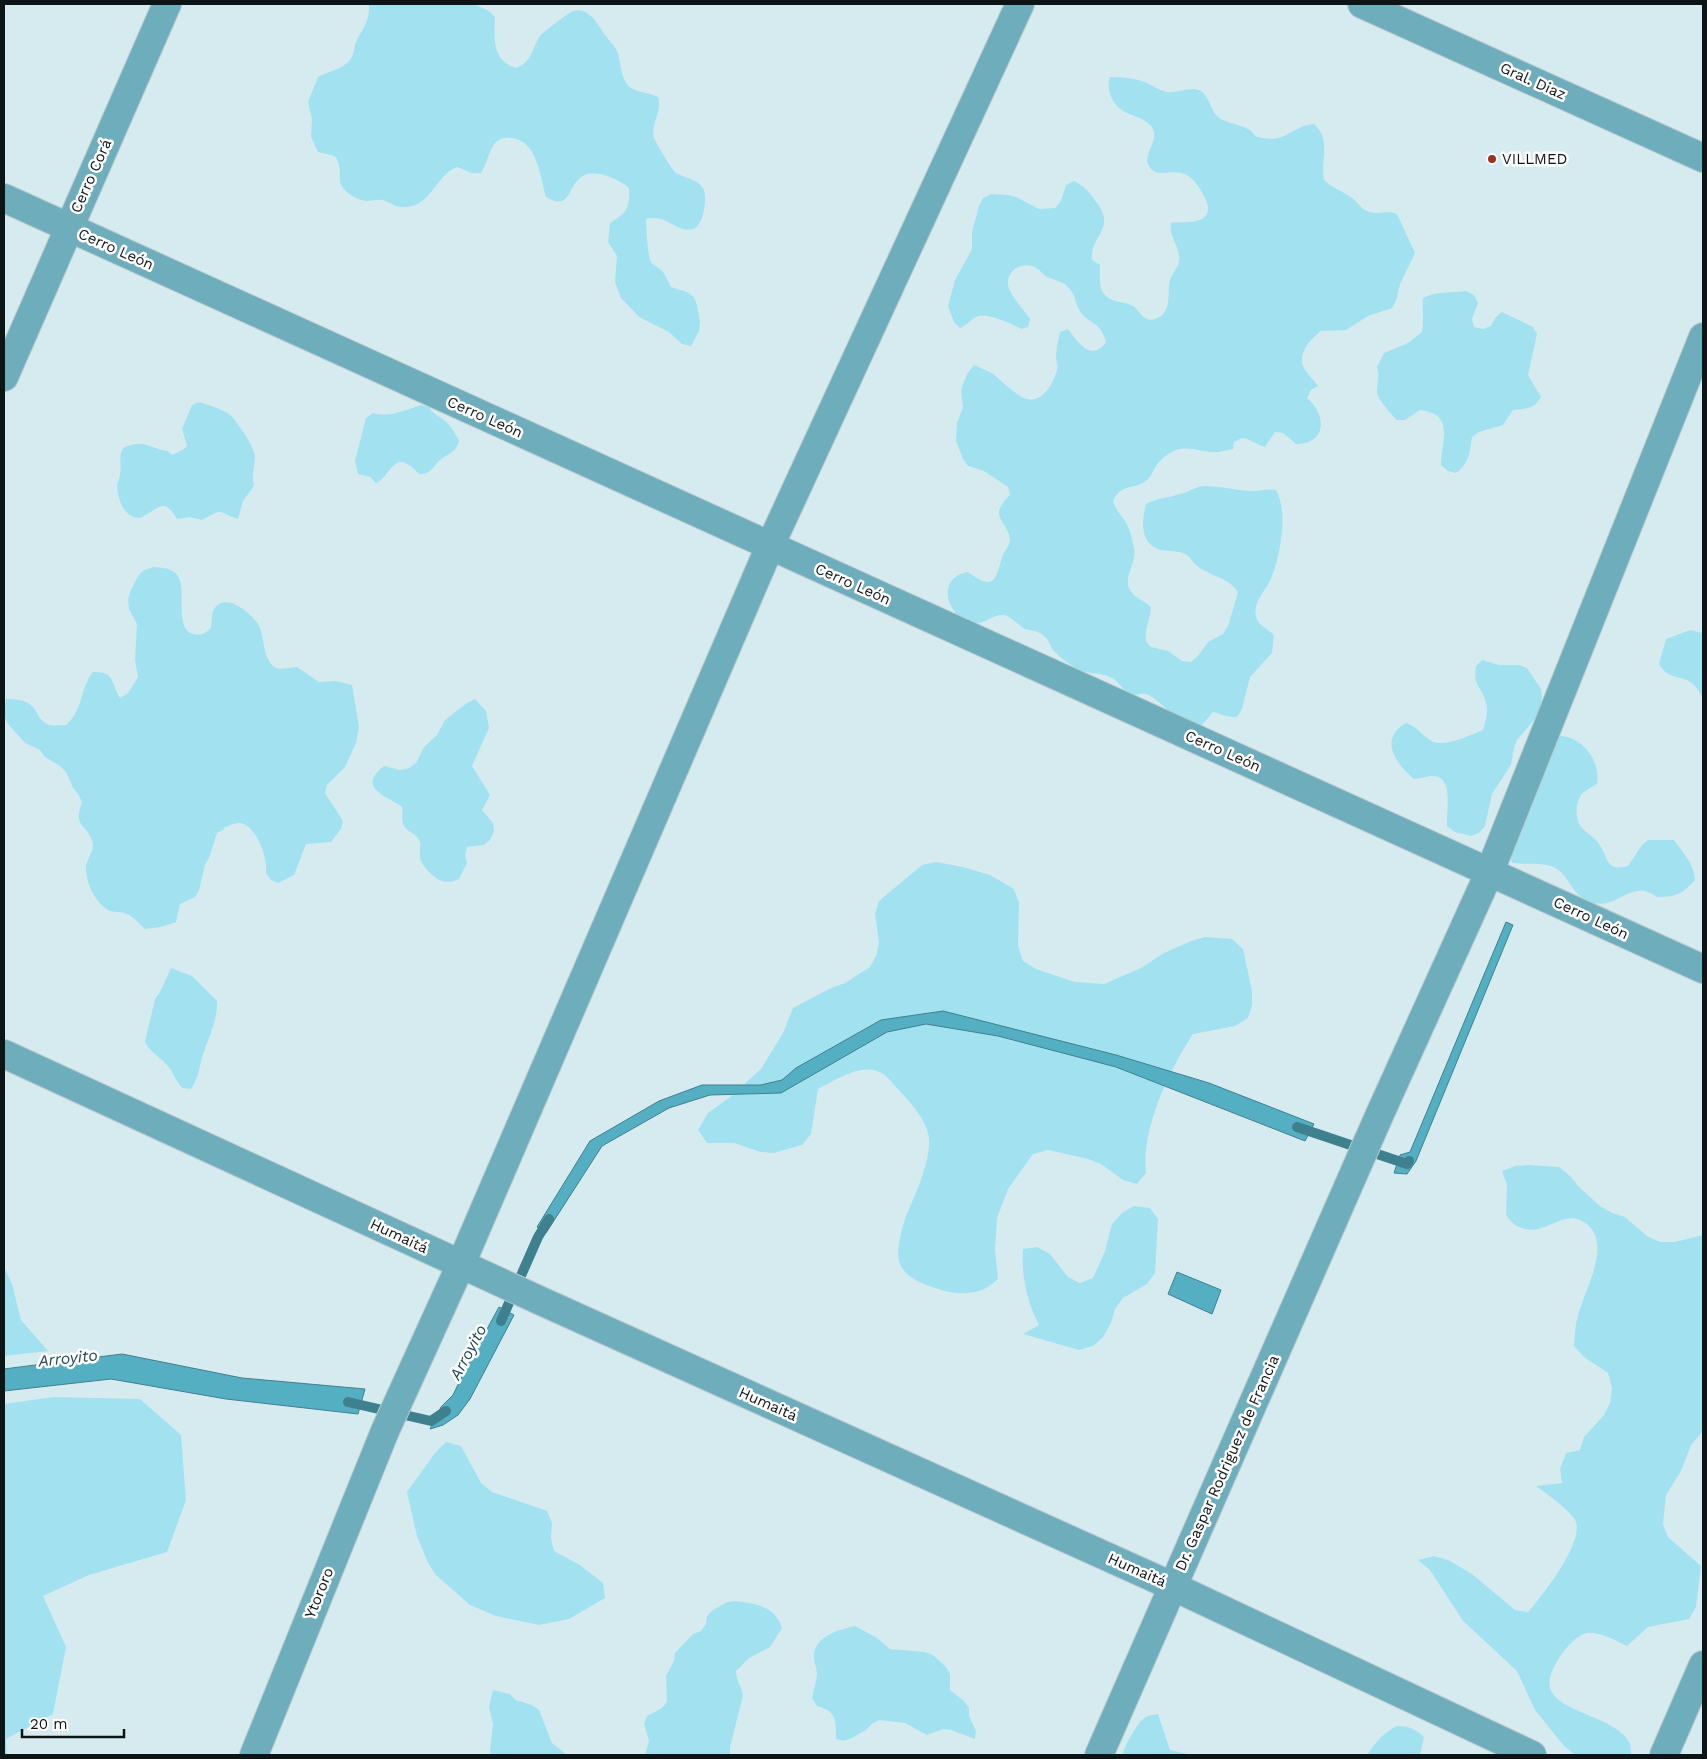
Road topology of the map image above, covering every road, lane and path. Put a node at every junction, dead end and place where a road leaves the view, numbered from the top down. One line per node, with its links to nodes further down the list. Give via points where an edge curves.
1 (167, 4): 6 (street, Cerro Corá)
2 (1020, 4): 9 (street, Ytororo)
3 (1362, 4): 4 (street, Gral. Diaz)
4 (1703, 158)
5 (4, 198): 6 (street, Cerro León)
6 (68, 228): 8 (street, Cerro Corá); 9 (street, Cerro León)
7 (1703, 337): 10 (street, Dr. Gaspar Rodriguez de Francia)
8 (4, 377)
9 (770, 546): 10 (street, Cerro León); 13 (street, Ytororo)
10 (1490, 871): 11 (street, Cerro León); 14 (street, Dr. Gaspar Rodriguez de Francia)
11 (1703, 969)
12 (4, 1054): 13 (street, Humaitá)
13 (461, 1264): 14 (street, Humaitá); 16 (street, Ytororo, via 385,1431)
14 (1172, 1586): 17 (street, Dr. Gaspar Rodriguez de Francia); 18 (street, Humaitá)
15 (1703, 1665): 19 (street)
16 (254, 1755)
17 (1099, 1755)
18 (1532, 1755)
19 (1664, 1755)

